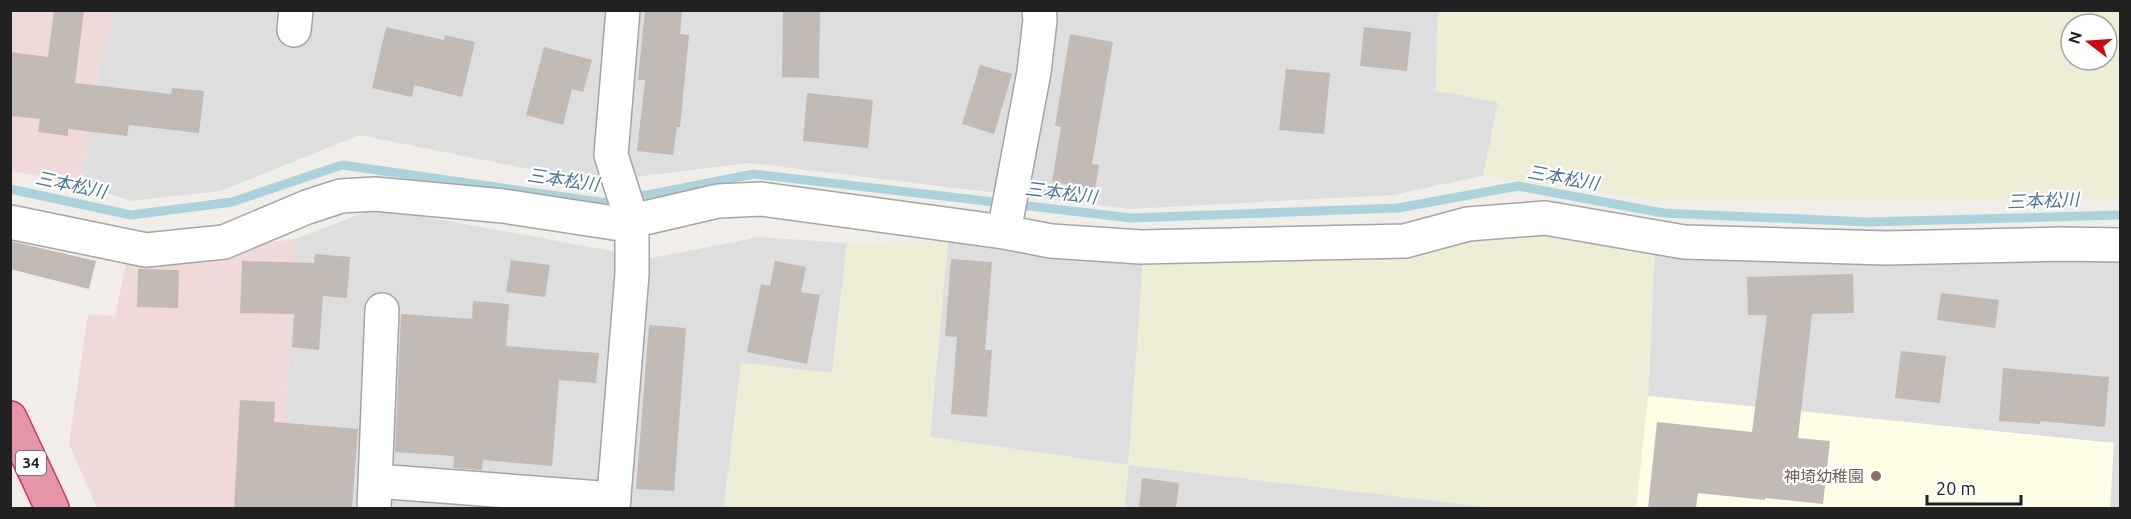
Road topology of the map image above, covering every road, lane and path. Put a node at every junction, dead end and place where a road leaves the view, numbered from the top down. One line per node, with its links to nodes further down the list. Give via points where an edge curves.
1 (623, 10): 4 (street, via 611,155)
2 (1039, 10): 5 (street, via 1034,72)
3 (10, 222): 4 (street, via 146,250 224,242 340,196 375,194)
4 (632, 222): 5 (street, via 718,201 761,199); 10 (street, via 632,274)
5 (1004, 232): 6 (street, via 1051,241 1141,247 1405,241 1468,224 1545,218 1684,242 1886,248)
6 (2121, 245)
7 (382, 310): 9 (street)
8 (10, 418): 11 (highway, 34)
9 (375, 495): 10 (street)
10 (613, 504)
11 (52, 508)

